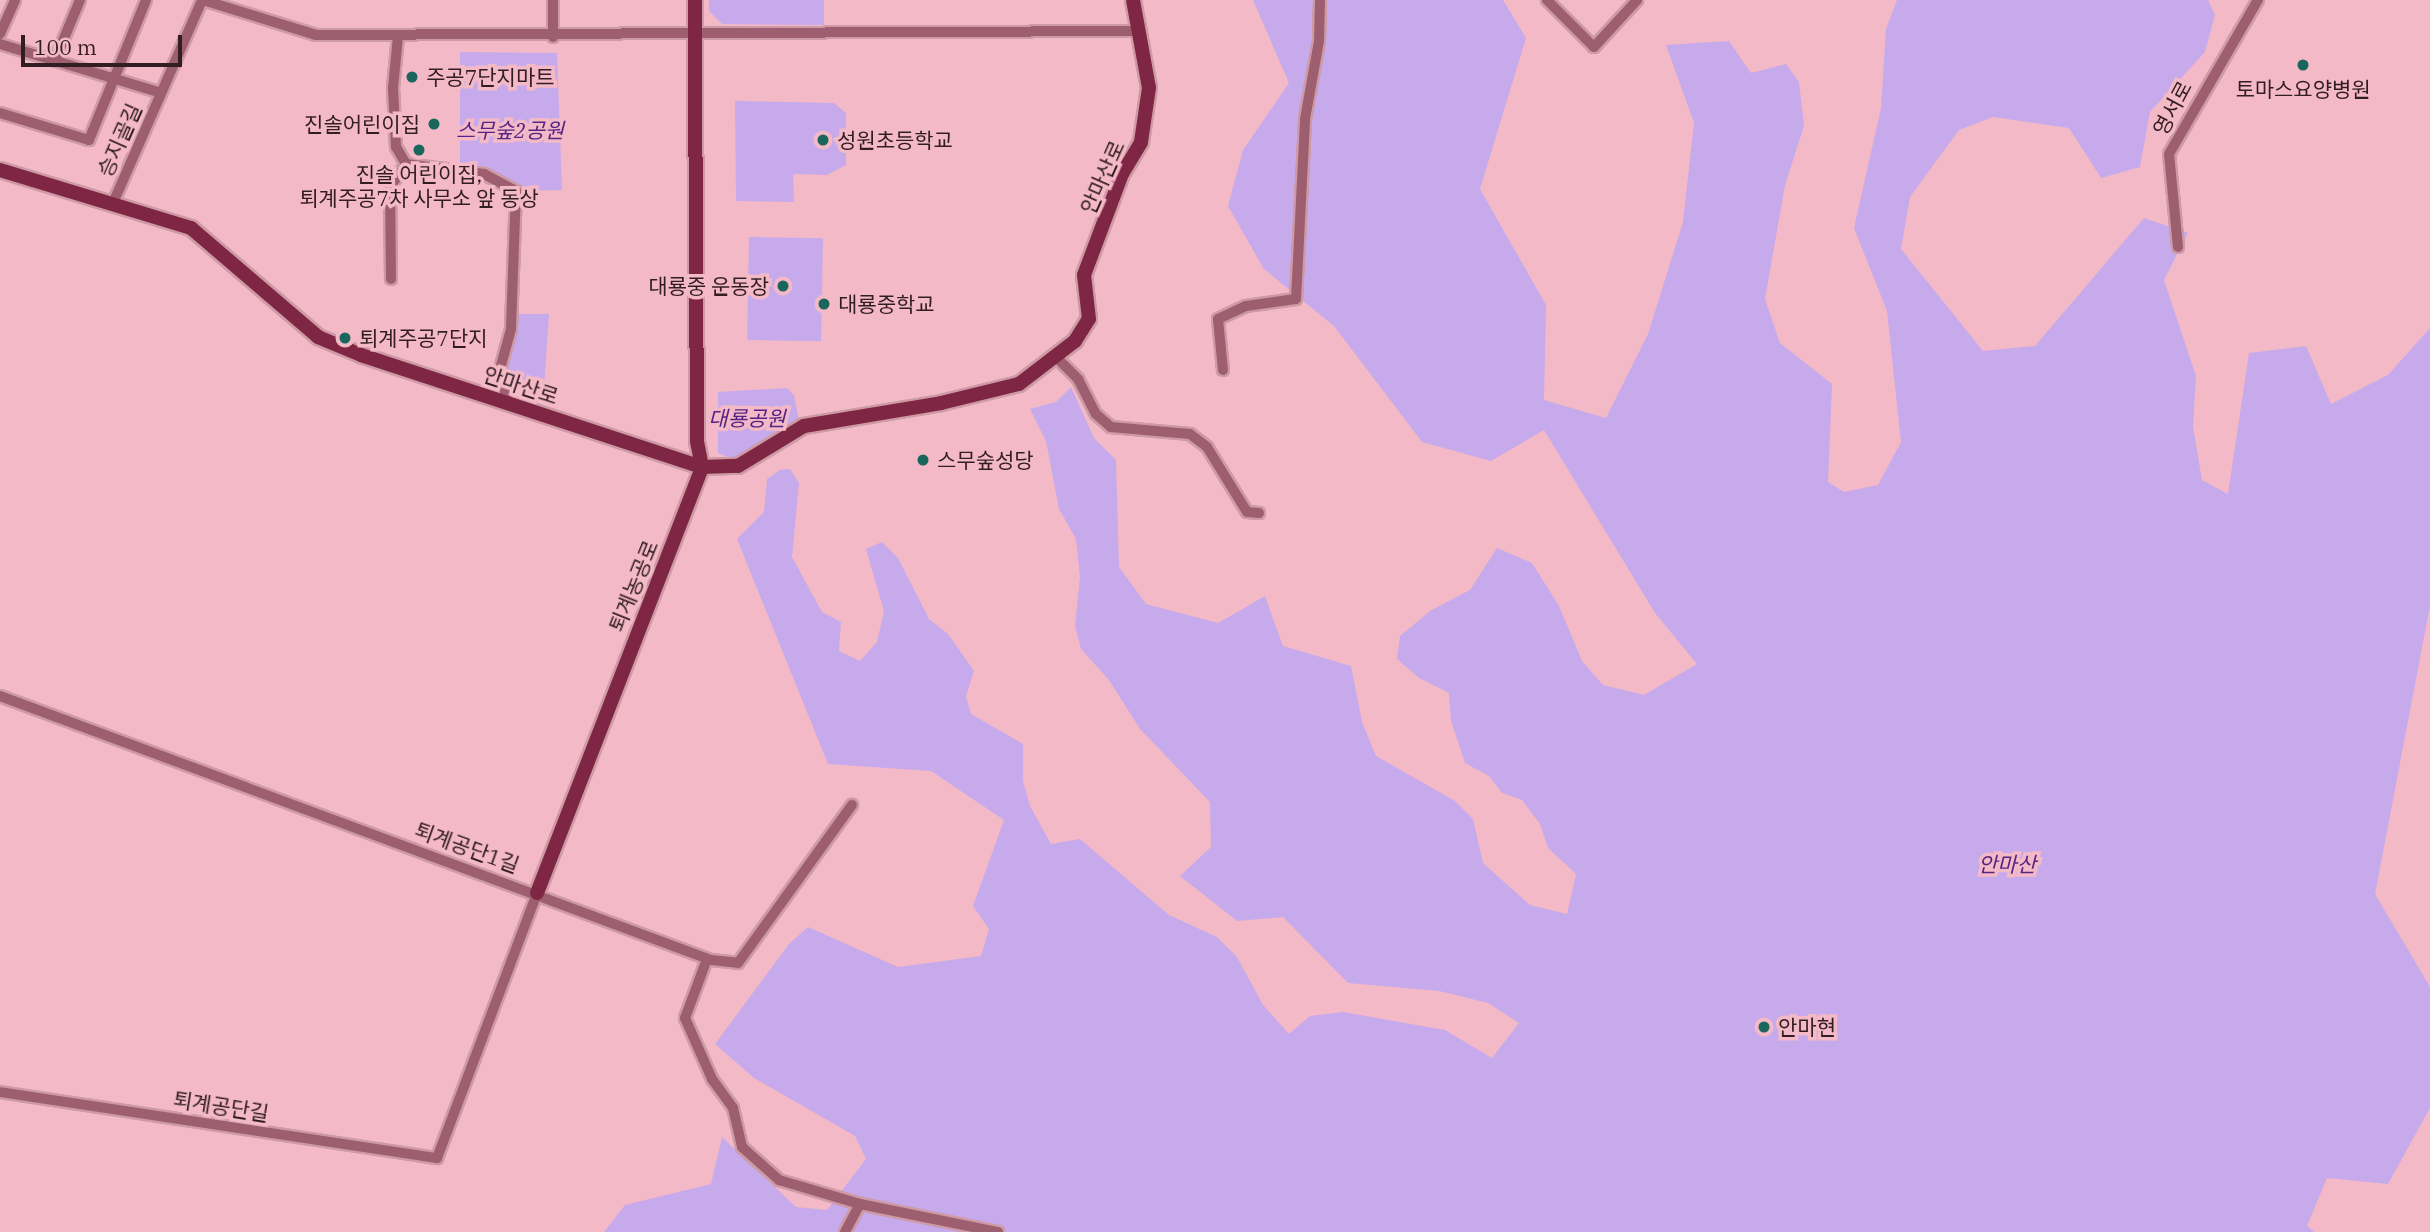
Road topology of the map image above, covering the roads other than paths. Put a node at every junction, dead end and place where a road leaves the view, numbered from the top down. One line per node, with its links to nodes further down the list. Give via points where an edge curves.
1 (15, 0): 14 (street)
2 (80, 0): 18 (street)
3 (146, 0): 19 (street)
4 (202, 0): 15 (street, via 316,36); 20 (street, 승지골길)
5 (553, 0): 16 (street)
6 (695, 0): 13 (street, 퇴계농공로)
7 (1133, 0): 12 (street, 안마산로)
8 (1320, 0): 28 (street, via 1319,41 1305,120 1296,299 1246,306 1218,319)
9 (1547, 0): 10 (street, via 1594,47)
10 (1637, 0)
11 (2258, 0): 25 (street, 영서로, via 2169,154)
12 (1138, 31): 13 (street); 27 (street, 안마산로, via 1149,88 1141,142 1122,174 1084,275 1089,319 1075,341)
13 (695, 33): 16 (street); 30 (street, 퇴계농공로, via 697,441)
14 (0, 34)
15 (398, 36): 16 (street); 22 (street, via 393,88 396,147)
16 (553, 37)
17 (0, 44): 18 (street, 승지골길)
18 (55, 60): 19 (street, 승지골길)
19 (112, 78): 20 (street, 승지골길); 21 (street, 승지골길, via 89,141)
20 (162, 93): 24 (street, 승지골길)
21 (0, 113)
22 (406, 164): 26 (street, via 390,187); 29 (street, via 484,174 516,191 511,330 499,373)
23 (0, 170): 24 (street, 안마산로)
24 (113, 203): 29 (street, 안마산로, via 191,228 318,337)
25 (2178, 247)
26 (391, 279)
27 (1055, 356): 30 (street, 안마산로, via 1019,384 941,403 804,426 738,466); 31 (street, via 1078,379 1096,414 1111,426 1191,434 1207,447 1247,512)
28 (1223, 370)
29 (508, 403): 30 (street, 안마산로)
30 (702, 467): 34 (street, 퇴계농공로)
31 (1259, 513)
32 (0, 696): 34 (street, 퇴계공단1길)
33 (852, 805): 35 (street, 퇴계공단1길, via 738,963)
34 (537, 893): 35 (street, 퇴계공단1길); 37 (street, 퇴계농공로)
35 (707, 958): 38 (street, via 685,1018 712,1079 733,1108 742,1147 779,1180)
36 (0, 1092): 37 (street, 퇴계공단길)
37 (437, 1158)
38 (860, 1204): 39 (street); 40 (street)
39 (845, 1232)
40 (998, 1232)

